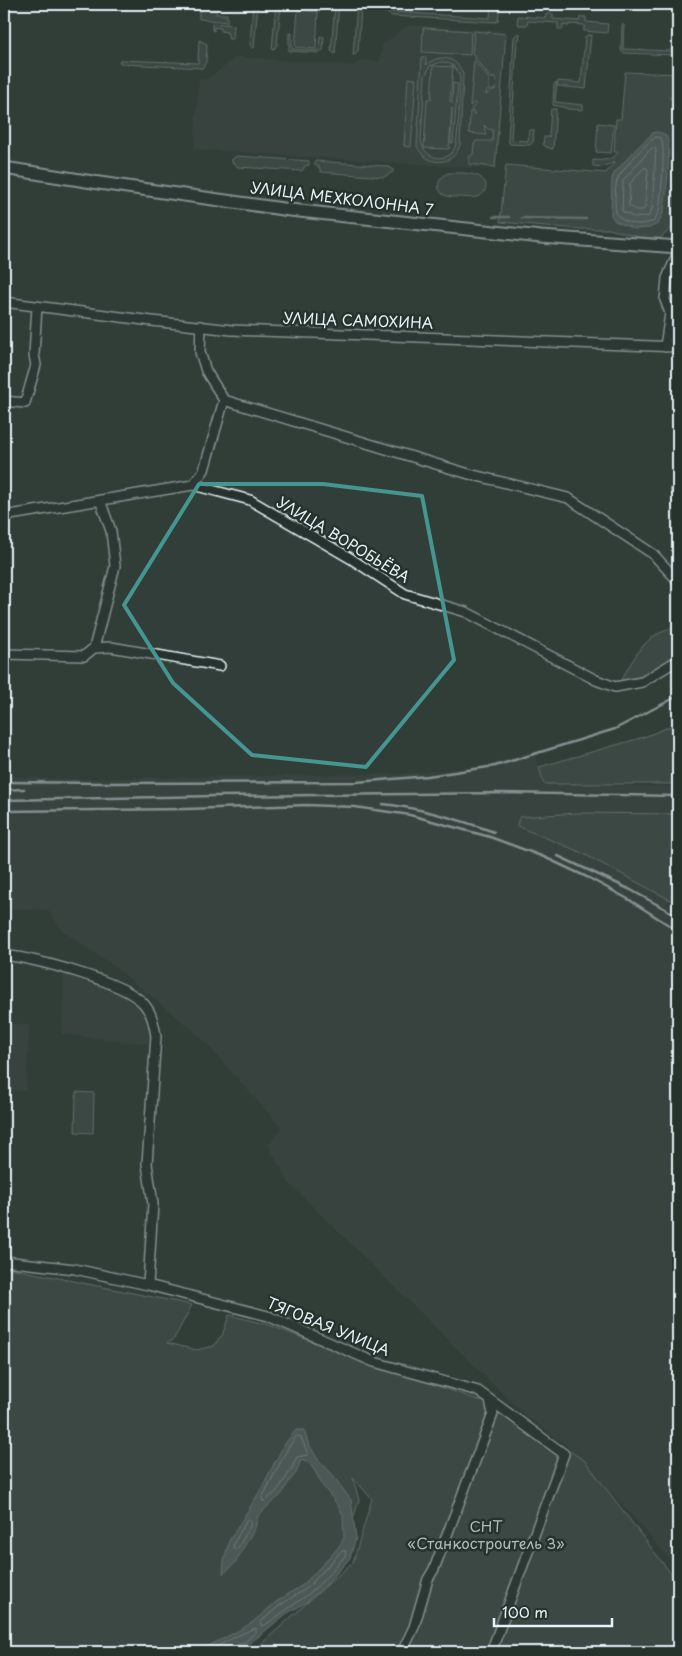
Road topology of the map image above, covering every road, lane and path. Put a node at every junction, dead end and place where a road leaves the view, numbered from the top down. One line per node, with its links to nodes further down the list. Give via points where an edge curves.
1 (4, 168): 2 (street, УЛИЦА МЕХКОЛОННА 7, via 290,210 540,237)
2 (678, 247)
3 (678, 253): 7 (street, via 667,278 665,300 670,313)
4 (4, 302): 5 (street, УЛИЦА САМОХИНА)
5 (37, 306): 6 (street, УЛИЦА САМОХИНА); 10 (street, via 36,365 25,402)
6 (201, 326): 7 (street, УЛИЦА САМОХИНА, via 232,330); 9 (street, via 200,352 206,372)
7 (665, 347): 8 (street, УЛИЦА САМОХИНА)
8 (678, 347)
9 (224, 400): 12 (street, via 204,470); 16 (street, via 469,474 568,498 653,554)
10 (4, 401)
11 (678, 481): 13 (street)
12 (194, 485): 14 (street, УЛИЦА ВОРОБЬЁВА); 19 (street, УЛИЦА ВОРОБЬЁВА, via 250,500 406,594 466,612 615,687 642,682)
13 (676, 492)
14 (100, 500): 15 (street, УЛИЦА ВОРОБЬЁВА); 17 (street, via 111,531 115,566)
15 (4, 516)
16 (678, 581)
17 (94, 648): 18 (street, via 84,656); 20 (street, via 111,647)
18 (4, 654)
19 (678, 660)
20 (220, 666)
21 (4, 955): 23 (street, via 95,978 143,1002 149,1011 156,1036 147,1164 153,1204)
22 (4, 1260): 23 (street, ТЯГОВАЯ УЛИЦА, via 75,1269)
23 (148, 1285): 24 (street, ТЯГОВАЯ УЛИЦА, via 268,1316 374,1362 478,1391)
24 (490, 1400): 25 (street, via 493,1414); 26 (street, ТЯГОВАЯ УЛИЦА, via 564,1454)
25 (402, 1652)
26 (491, 1652)

